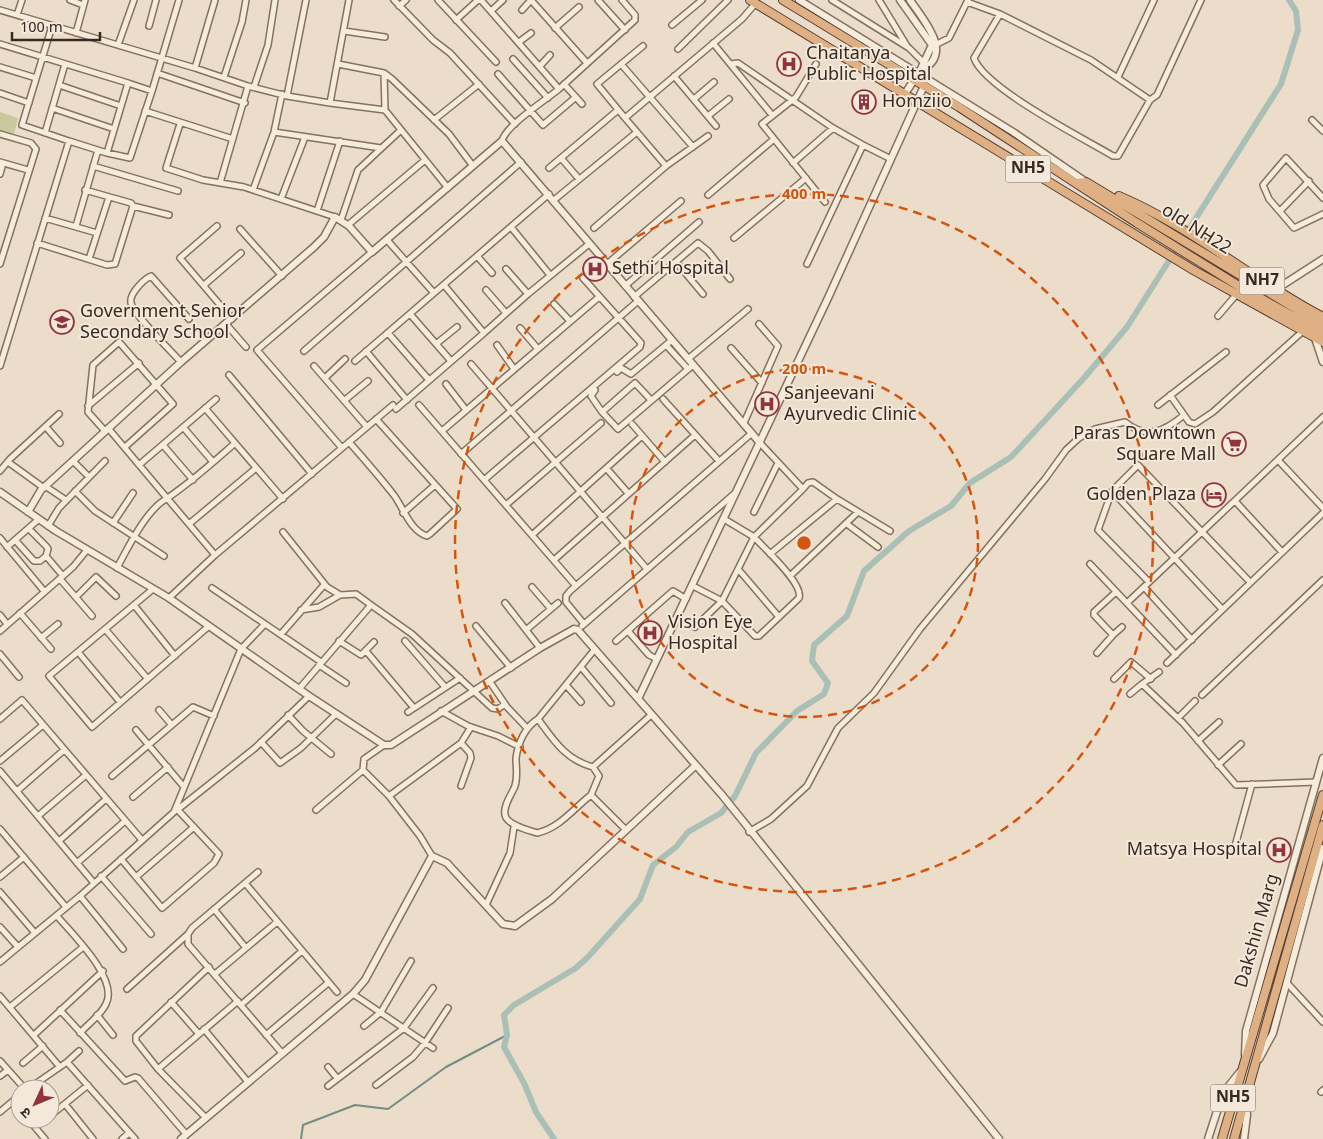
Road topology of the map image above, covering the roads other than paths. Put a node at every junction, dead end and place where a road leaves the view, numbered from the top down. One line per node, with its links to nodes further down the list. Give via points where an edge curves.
1 (22, 0): 38 (street)
2 (70, 0): 31 (street)
3 (134, 0): 53 (street)
4 (156, 0): 42 (street)
5 (179, 0): 59 (street)
6 (215, 0): 71 (street)
7 (246, 0): 77 (street)
8 (274, 0): 86 (street, via 268,45)
9 (306, 0): 90 (street)
10 (349, 0): 45 (street)
11 (394, 0): 32 (street)
12 (406, 0): 32 (street)
13 (438, 0): 39 (street)
14 (480, 0): 36 (street); 39 (street)
15 (503, 0): 36 (street)
16 (531, 0): 35 (street); 43 (street)
17 (598, 0): 44 (street)
18 (622, 0): 44 (street, via 636,18)
19 (702, 0): 40 (street)
20 (728, 0): 56 (street)
21 (783, 0): 75 (highway, NH5)
22 (799, 0): 75 (street)
23 (832, 0): 55 (street)
24 (879, 0): 55 (street)
25 (900, 0): 68 (street, via 932,45)
26 (910, 0): 52 (street)
27 (1154, 0): 78 (street)
28 (1201, 0): 98 (street, via 1157,94)
29 (968, 1): 37 (street); 52 (street, via 949,38)
30 (752, 2): 50 (street, via 742,19); 91 (highway, NH5)
31 (84, 3): 47 (street)
32 (399, 6): 82 (street)
33 (579, 7): 43 (street)
34 (0, 10): 38 (street)
35 (522, 10)
36 (491, 11): 49 (street)
37 (1000, 14): 78 (street); 98 (street, via 974,58 977,64 1001,88 1113,156 1118,156)
38 (17, 15): 41 (street)
39 (456, 20): 61 (street)
40 (672, 25)
41 (52, 26): 47 (street); 58 (street)
42 (149, 26)
43 (555, 28): 62 (street)
44 (625, 30): 62 (street)
45 (344, 31): 48 (street); 64 (street)
46 (531, 32): 49 (street)
47 (76, 33): 53 (street)
48 (385, 37)
49 (519, 42): 69 (street)
50 (713, 42): 66 (street); 76 (street)
51 (0, 44): 58 (street)
52 (937, 44): 68 (street, via 936,53)
53 (118, 45): 59 (street)
54 (643, 46): 65 (street)
55 (909, 48): 68 (street)
56 (678, 49)
57 (550, 56): 69 (street)
58 (42, 57): 63 (street); 79 (street)
59 (162, 58): 71 (street); 72 (street)
60 (513, 59): 94 (street)
61 (496, 62)
62 (586, 63): 83 (street)
63 (65, 64): 81 (street); 84 (street)
64 (338, 64): 73 (street); 101 (street)
65 (621, 64): 93 (street); 107 (street, via 597,84)
66 (731, 64): 97 (street, via 738,63); 110 (street)
67 (816, 64): 97 (street)
68 (925, 65): 75 (street)
69 (540, 66): 87 (street)
70 (0, 67): 79 (street)
71 (195, 68): 77 (street)
72 (157, 74): 88 (street); 100 (street)
73 (384, 74): 106 (street); 113 (street, via 422,105)
74 (498, 74): 109 (street)
75 (918, 75): 85 (highway, NH5); 91 (street); 153 (street, via 1013,132)
76 (674, 76): 93 (street); 96 (street)
77 (224, 77): 86 (street)
78 (1118, 77): 98 (street)
79 (36, 78): 99 (street)
80 (714, 82): 96 (street)
81 (128, 83): 88 (street); 104 (street)
82 (479, 84): 113 (street); 116 (street)
83 (564, 84): 87 (street); 92 (street)
84 (59, 86): 104 (street); 105 (street)
85 (924, 86): 102 (street); 155 (highway, NH5)
86 (251, 87): 90 (street); 100 (street)
87 (559, 89): 94 (street)
88 (152, 91): 108 (street)
89 (0, 94): 99 (street)
90 (285, 95): 101 (street); 122 (street)
91 (904, 95): 102 (highway, NH5)
92 (576, 97): 103 (street); 109 (street, via 545,125)
93 (649, 97): 112 (street); 134 (street)
94 (548, 98): 109 (street)
95 (729, 99): 111 (street)
96 (694, 100): 111 (street)
97 (792, 100): 110 (street); 118 (street)
98 (1150, 100)
99 (29, 103): 124 (street, via 22,125)
100 (245, 103): 128 (street)
101 (330, 103): 106 (street)
102 (917, 103): 139 (street); 211 (highway, NH5)
103 (582, 104)
104 (121, 106): 119 (street)
105 (52, 108): 119 (street); 124 (street)
106 (385, 110): 120 (street)
107 (618, 110): 112 (street); 138 (street)
108 (146, 111): 115 (street); 137 (street, via 130,158)
109 (530, 112): 116 (street)
110 (772, 115): 129 (street, via 762,124)
111 (708, 116): 117 (street)
112 (625, 118): 123 (street)
113 (434, 120): 145 (street)
114 (1312, 120): 121 (street)
115 (180, 124): 128 (street); 154 (street, via 166,168)
116 (515, 124): 132 (street)
117 (716, 126)
118 (833, 128): 133 (street); 142 (street)
119 (114, 129): 137 (street)
120 (401, 130): 135 (street); 140 (street)
121 (1323, 131)
122 (274, 132): 126 (street); 158 (street)
123 (637, 132): 146 (street); 151 (street)
124 (45, 133): 130 (street)
125 (0, 134): 148 (street, via 34,146 36,149)
126 (305, 136): 131 (street); 164 (street)
127 (708, 136): 134 (street)
128 (234, 139): 154 (street)
129 (774, 139): 142 (street); 161 (street)
130 (69, 141): 136 (street); 173 (street)
131 (340, 141): 135 (street); 169 (street)
132 (502, 141): 141 (street); 145 (street)
133 (863, 145): 139 (street); 196 (street)
134 (693, 146): 146 (street)
135 (381, 148): 174 (street, via 358,170)
136 (98, 150): 137 (street); 144 (street)
137 (107, 153)
138 (561, 158): 147 (street); 151 (street)
139 (891, 159): 295 (street)
140 (426, 160): 156 (street); 176 (street)
141 (521, 162): 160 (street); 192 (street)
142 (793, 162): 150 (street)
143 (2, 163): 148 (street); 149 (street)
144 (93, 166): 157 (street); 159 (street)
145 (473, 166): 156 (street)
146 (666, 166): 180 (street)
147 (549, 168)
148 (28, 170): 194 (street)
149 (0, 174)
150 (806, 178): 167 (street); 183 (street)
151 (579, 179): 165 (street)
152 (1309, 181): 163 (street); 170 (street); 170 (street, via 1292,162 1284,159 1263,185 1269,199)
153 (1086, 182): 155 (highway, NH7); 207 (highway, NH7, via 1156,212); 226 (highway, old NH22)
154 (220, 183): 158 (street)
155 (1076, 183): 232 (highway, NH5)
156 (448, 188): 184 (street)
157 (85, 190): 162 (street); 177 (street)
158 (253, 190): 164 (street)
159 (178, 192)
160 (549, 194): 165 (street); 179 (street)
161 (708, 195)
162 (109, 197): 168 (street); 182 (street)
163 (1323, 198)
164 (281, 199): 169 (street)
165 (554, 200): 186 (street)
166 (681, 202): 195 (street)
167 (825, 202)
168 (133, 206): 172 (street); 190 (street, via 115,264)
169 (317, 211): 174 (street)
170 (1280, 211): 171 (street, via 1294,228)
171 (1323, 214)
172 (169, 215)
173 (45, 218): 177 (street); 185 (street)
174 (338, 218): 176 (street); 200 (street, via 324,237)
175 (699, 222): 205 (street)
176 (348, 225): 187 (street)
177 (76, 226): 182 (street)
178 (217, 226): 203 (street, via 180,258)
179 (511, 227): 189 (street); 199 (street)
180 (594, 228)
181 (240, 229): 200 (street)
182 (97, 233): 190 (street)
183 (734, 238)
184 (387, 240): 187 (street); 192 (street)
185 (37, 243): 190 (street); 251 (street)
186 (589, 244): 195 (street); 199 (street)
187 (372, 252): 300 (street, via 257,350)
188 (241, 253): 203 (street)
189 (477, 256): 198 (street); 204 (street)
190 (89, 259)
191 (1323, 259): 207 (street)
192 (406, 261): 208 (street); 241 (street)
193 (676, 262): 202 (street, via 698,243); 210 (street); 213 (street)
194 (0, 264)
195 (607, 264): 205 (street)
196 (807, 264)
197 (506, 269): 209 (street)
198 (492, 273)
199 (550, 275): 209 (street)
200 (282, 276): 221 (street)
201 (583, 278): 212 (street)
202 (730, 279)
203 (204, 285): 221 (street)
204 (444, 285): 208 (street); 231 (street)
205 (625, 286): 213 (street)
206 (486, 290): 216 (street)
207 (1275, 290): 220 (highway, NH7)
208 (434, 293): 217 (street)
209 (528, 294): 216 (street)
210 (703, 294)
211 (1236, 295): 218 (street); 229 (highway, NH5)
212 (599, 297): 219 (street); 223 (street)
213 (636, 299): 219 (street); 235 (street)
214 (554, 304): 223 (street)
215 (748, 309): 253 (street)
216 (506, 313): 231 (street)
217 (410, 314): 230 (street); 236 (street)
218 (1218, 316)
219 (619, 317): 276 (street); 292 (street, via 641,344 640,347)
220 (1323, 317)
221 (232, 318): 224 (street)
222 (189, 319): 247 (street, via 151,276 140,285 131,300 140,318)
223 (570, 322): 240 (street)
224 (226, 324): 238 (street); 247 (street)
225 (759, 324): 261 (street, via 778,346)
226 (1323, 325)
227 (457, 327): 236 (street)
228 (520, 328): 240 (street)
229 (1303, 331): 233 (highway, NH5); 279 (street, via 1213,412 1195,424)
230 (388, 333): 242 (street); 258 (street)
231 (484, 333): 246 (street)
232 (1323, 333)
233 (1315, 338): 234 (highway, NH5); 248 (street)
234 (1323, 342)
235 (668, 343): 253 (street); 253 (street); 255 (street)
236 (436, 344): 246 (street)
237 (496, 345): 254 (street)
238 (246, 347)
239 (731, 348): 261 (street)
240 (538, 349): 254 (street)
241 (304, 351)
242 (366, 351): 245 (street); 269 (street)
243 (1226, 352): 265 (street)
244 (346, 359): 257 (street)
245 (355, 361)
246 (452, 361): 258 (street)
247 (182, 362): 263 (street)
248 (1323, 362)
249 (139, 363): 263 (street); 273 (street); 273 (street, via 119,342 92,364)
250 (471, 364): 264 (street)
251 (0, 366)
252 (314, 366): 257 (street)
253 (689, 366): 270 (street); 284 (street)
254 (514, 369): 264 (street)
255 (631, 374): 260 (street); 277 (street, via 621,368 594,391 591,396)
256 (229, 375): 315 (street)
257 (326, 377): 268 (street)
258 (430, 380): 269 (street)
259 (368, 381): 268 (street)
260 (635, 383): 270 (street); 277 (street)
261 (762, 383): 284 (street)
262 (446, 384): 275 (street)
263 (156, 385): 288 (street); 299 (street, via 173,404)
264 (492, 388): 275 (street); 276 (street)
265 (1170, 395): 272 (street); 279 (street)
266 (663, 399): 291 (street)
267 (216, 400): 274 (street)
268 (345, 400): 287 (street)
269 (407, 400): 281 (street)
270 (651, 400): 277 (street, via 618,429)
271 (419, 405): 289 (street)
272 (1158, 405)
273 (88, 406): 288 (street, via 88,412)
274 (205, 408): 286 (street); 297 (street)
275 (466, 410): 289 (street)
276 (511, 410): 292 (street); 301 (street)
277 (602, 412)
278 (59, 414): 285 (street)
279 (1184, 415): 517 (street, via 1160,431 1136,430 1125,422 1095,430 1066,450 920,628 874,693 838,728 807,786 771,820)
280 (1323, 417): 302 (street)
281 (376, 419): 287 (street); 319 (street)
282 (601, 423): 309 (street)
283 (632, 424): 293 (street)
284 (744, 424): 290 (street)
285 (46, 427): 296 (street); 305 (street)
286 (183, 427): 298 (street); 306 (street)
287 (367, 427): 294 (street)
288 (107, 430): 299 (street); 303 (street)
289 (442, 431): 301 (street)
290 (752, 433): 295 (street); 308 (street)
291 (695, 435): 307 (street); 308 (street)
292 (533, 436): 309 (street); 318 (street)
293 (642, 436): 307 (street); 313 (street)
294 (349, 442): 300 (street); 339 (street, via 395,496)
295 (760, 442): 310 (street); 323 (street)
296 (60, 443)
297 (234, 444): 306 (street); 312 (street)
298 (163, 445): 311 (street); 317 (street)
299 (124, 447): 311 (street)
300 (342, 448): 315 (street)
301 (461, 454): 318 (street)
302 (1278, 460): 333 (street); 335 (street)
303 (73, 461): 316 (street); 320 (street)
304 (105, 461): 316 (street)
305 (8, 462): 314 (street); 320 (street)
306 (213, 462): 317 (street)
307 (665, 462): 328 (street)
308 (719, 462): 357 (street)
309 (556, 463): 326 (street); 334 (street)
310 (778, 463): 321 (street); 337 (street)
311 (139, 465): 329 (street)
312 (255, 469): 330 (street); 345 (street)
313 (607, 469): 326 (street); 328 (street)
314 (0, 471)
315 (312, 474): 330 (street)
316 (89, 477): 322 (street)
317 (193, 480): 329 (street)
318 (484, 480): 334 (street)
319 (435, 485): 339 (street); 339 (street, via 457,511 427,536)
320 (45, 487): 332 (street); 336 (street)
321 (803, 489): 331 (street, via 813,482); 353 (street)
322 (74, 491): 332 (street); 344 (street, via 95,512)
323 (737, 491): 343 (street); 370 (street)
324 (1112, 491): 351 (street, via 1138,465); 366 (street); 375 (street, via 1098,530)
325 (0, 492): 336 (street)
326 (580, 492): 341 (street); 352 (street)
327 (133, 493): 344 (street)
328 (628, 493): 341 (street)
329 (169, 499): 345 (street); 355 (street, via 147,518)
330 (283, 499): 363 (street)
331 (837, 499): 338 (street); 362 (street)
332 (66, 500): 347 (street)
333 (1234, 501): 351 (street); 361 (street)
334 (506, 505): 352 (street)
335 (1323, 508)
336 (28, 512): 342 (street)
337 (754, 512)
338 (858, 512): 346 (street); 349 (street)
339 (403, 513)
340 (1323, 513): 361 (street)
341 (602, 517): 357 (street); 367 (street)
342 (39, 519): 347 (street); 348 (street)
343 (724, 520): 353 (street); 379 (street)
344 (113, 523): 355 (street)
345 (189, 524): 363 (street)
346 (847, 524): 359 (street); 372 (street)
347 (48, 526): 360 (street)
348 (30, 529): 356 (street); 364 (street, via 46,546)
349 (890, 531)
350 (282, 532): 377 (street)
351 (1202, 532): 366 (street); 376 (street)
352 (532, 535): 367 (street)
353 (754, 537): 362 (street); 371 (street)
354 (0, 538): 358 (street)
355 (135, 538): 365 (street); 369 (street)
356 (16, 541): 358 (street); 364 (street, via 34,561)
357 (625, 543): 370 (street); 378 (street)
358 (8, 547): 384 (street)
359 (878, 547)
360 (87, 550): 369 (street); 373 (street)
361 (1282, 552): 376 (street)
362 (770, 554): 372 (street)
363 (215, 555): 389 (street)
364 (46, 556): 373 (street)
365 (164, 556)
366 (1174, 558): 375 (street); 398 (street)
367 (554, 560): 378 (street)
368 (1090, 564): 385 (street)
369 (117, 568): 383 (street)
370 (647, 569): 406 (street)
371 (738, 569): 391 (street); 403 (street)
372 (790, 576): 403 (street, via 801,594)
373 (61, 577): 384 (street); 388 (street)
374 (1323, 580): 454 (street)
375 (1149, 582): 381 (street)
376 (1250, 582): 398 (street)
377 (324, 584): 386 (street); 399 (street)
378 (576, 586): 406 (street, via 566,596 566,602)
379 (692, 586): 390 (street); 391 (street)
380 (532, 587): 397 (street)
381 (1144, 587): 394 (street); 420 (street)
382 (212, 588): 407 (street)
383 (153, 589): 389 (street); 395 (street)
384 (44, 591): 400 (street)
385 (1116, 592): 394 (street); 418 (street, via 1094,612)
386 (340, 595): 396 (street, via 356,594); 399 (street, via 319,607)
387 (116, 596): 388 (street, via 96,576)
388 (76, 597): 402 (street)
389 (169, 598): 408 (street)
390 (686, 599): 416 (street, via 673,591); 435 (street)
391 (722, 601): 403 (street, via 755,636); 410 (street)
392 (505, 603): 413 (street)
393 (558, 603): 397 (street)
394 (1127, 603): 433 (street)
395 (134, 605): 412 (street); 434 (street)
396 (371, 605): 421 (street); 443 (street, via 412,634)
397 (551, 609): 413 (street)
398 (1222, 609): 420 (street)
399 (300, 610): 417 (street)
400 (20, 613): 404 (street); 419 (street)
401 (0, 615): 404 (street)
402 (92, 616)
403 (779, 617)
404 (7, 624): 415 (street)
405 (58, 624): 419 (street)
406 (584, 624): 414 (street)
407 (264, 625): 417 (street); 427 (street)
408 (208, 626): 427 (street); 434 (street)
409 (476, 626): 439 (street)
410 (694, 627)
411 (1122, 627): 418 (street)
412 (105, 630): 430 (street); 442 (street)
413 (526, 630): 425 (street)
414 (578, 630): 425 (street, via 574,629); 428 (street)
415 (0, 631)
416 (628, 631): 423 (street); 435 (street)
417 (280, 634): 436 (street)
418 (1113, 636): 431 (street)
419 (41, 638): 426 (street)
420 (1192, 640): 433 (street)
421 (339, 641): 429 (street, via 358,655); 436 (street)
422 (405, 641): 450 (street)
423 (616, 641)
424 (374, 642): 429 (street)
425 (540, 648): 439 (street)
426 (51, 649)
427 (241, 649): 451 (street); 469 (street)
428 (595, 649): 438 (street); 456 (street)
429 (366, 651): 462 (street)
430 (78, 652): 458 (street); 458 (street, via 49,676 92,727)
431 (1097, 653)
432 (0, 654): 441 (street)
433 (1176, 655): 437 (street)
434 (175, 656): 442 (street)
435 (655, 658): 456 (street)
436 (320, 663): 447 (street); 451 (street)
437 (1167, 663)
438 (581, 667): 449 (street); 461 (street)
439 (511, 668): 446 (street)
440 (1159, 672): 445 (street)
441 (19, 677)
442 (147, 678): 458 (street)
443 (460, 678): 450 (street); 452 (street)
444 (1114, 679): 445 (street, via 1131,662)
445 (1151, 679): 448 (street)
446 (490, 682): 452 (street); 460 (street)
447 (346, 684)
448 (1142, 684): 453 (street); 470 (street)
449 (566, 685): 459 (street); 472 (street)
450 (445, 688): 462 (street)
451 (299, 689): 455 (street)
452 (474, 691): 460 (street, via 492,708 498,709); 464 (street)
453 (1130, 694)
454 (1202, 695)
455 (309, 696): 466 (street); 467 (street)
456 (638, 699): 468 (street)
457 (1195, 701): 470 (street)
458 (120, 702)
459 (580, 702)
460 (504, 704): 477 (street)
461 (611, 704)
462 (414, 708): 465 (street)
463 (158, 710): 474 (street)
464 (441, 711): 476 (street); 485 (street, via 391,745)
465 (408, 712)
466 (336, 714): 479 (street); 485 (street)
467 (288, 715): 479 (street); 481 (street)
468 (651, 715): 491 (street); 494 (street)
469 (214, 716): 474 (street, via 193,707); 502 (street)
470 (1178, 718): 480 (street)
471 (0, 719): 475 (street, via 22,700)
472 (538, 720): 477 (street); 494 (street, via 568,756)
473 (1220, 722): 480 (street)
474 (171, 724): 483 (street)
475 (43, 725): 487 (street); 490 (street)
476 (471, 727): 482 (street); 486 (street)
477 (526, 728): 486 (street)
478 (136, 730): 483 (street)
479 (312, 738): 481 (street, via 280,763); 488 (street)
480 (1198, 741): 492 (street)
481 (261, 742): 509 (street)
482 (461, 743): 501 (street, via 470,753); 506 (street)
483 (148, 744): 493 (street); 498 (street)
484 (1241, 744): 492 (street)
485 (384, 745): 495 (street, via 364,760)
486 (520, 747): 515 (street, via 516,758 515,786 505,815)
487 (64, 750): 497 (street); 503 (street)
488 (331, 754)
489 (1323, 758): 499 (street, Dakshin Marg / NH5)
490 (0, 761)
491 (695, 766): 516 (street); 517 (street, via 722,795)
492 (1218, 766): 500 (street, via 1236,785)
493 (168, 767): 502 (street); 507 (street)
494 (593, 767): 504 (street, via 599,776)
495 (364, 770): 506 (street); 510 (street)
496 (0, 771): 503 (street)
497 (86, 775): 508 (street); 511 (street)
498 (112, 776)
499 (1316, 782): 500 (street); 582 (street, Dakshin Marg / NH5, via 1246,1031)
500 (1252, 784): 521 (street)
501 (462, 786)
502 (184, 787): 509 (street)
503 (17, 791): 511 (street)
504 (592, 794): 515 (street, via 544,832 537,834); 516 (street)
505 (1323, 795): 582 (highway, Dakshin Marg)
506 (389, 796): 523 (street)
507 (133, 797)
508 (106, 799): 512 (street); 520 (street)
509 (177, 809): 514 (street); 519 (street)
510 (316, 810)
511 (38, 816): 520 (street)
512 (125, 821): 519 (street); 526 (street)
513 (1323, 825): 586 (highway, Dakshin Marg)
514 (194, 827): 530 (street); 530 (street, via 218,854 218,859 207,870 162,908)
515 (514, 827): 535 (street, via 510,853)
516 (626, 830): 535 (street, via 521,923 511,927 503,924)
517 (749, 832): 613 (street)
518 (1, 833): 524 (street)
519 (142, 840): 525 (street)
520 (59, 841): 526 (street)
521 (1235, 846)
522 (1323, 848): 555 (street, Dakshin Marg / NH5)
523 (432, 856): 535 (street, via 447,863); 559 (street, via 365,980)
524 (24, 857): 529 (street); 536 (street)
525 (121, 859): 528 (street); 530 (street)
526 (77, 863): 531 (street)
527 (258, 872): 532 (street)
528 (101, 876): 531 (street); 542 (street)
529 (0, 877)
530 (136, 877)
531 (94, 883): 534 (street)
532 (244, 883): 537 (street); 539 (street)
533 (0, 892): 541 (street)
534 (80, 896): 536 (street); 547 (street)
535 (486, 905)
536 (66, 907): 538 (street)
537 (214, 910): 543 (street); 546 (street)
538 (57, 916): 541 (street); 545 (street)
539 (277, 922): 546 (street); 548 (street)
540 (0, 927): 544 (street)
541 (35, 933): 544 (street)
542 (151, 934)
543 (188, 934): 551 (street, via 191,950); 557 (street)
544 (18, 947): 550 (street)
545 (82, 948): 552 (street); 563 (street)
546 (246, 948): 553 (street)
547 (123, 950)
548 (302, 951): 554 (street); 562 (street)
549 (412, 961): 566 (street)
550 (0, 962)
551 (209, 967): 553 (street); 561 (street)
552 (103, 971): 565 (street); 567 (street, via 110,989 106,1005)
553 (215, 974): 562 (street)
554 (328, 983): 558 (street); 576 (street)
555 (1287, 983): 568 (street); 586 (street, Dakshin Marg / NH5, via 1273,1033)
556 (434, 988): 570 (street)
557 (127, 989)
558 (337, 992)
559 (353, 994): 566 (street); 581 (street)
560 (0, 996): 563 (street)
561 (171, 1002): 573 (street); 589 (street, via 136,1036 139,1046)
562 (239, 1003): 571 (street); 576 (street)
563 (10, 1007): 574 (street)
564 (448, 1008): 577 (street)
565 (60, 1010): 572 (street); 574 (street)
566 (381, 1012): 569 (street); 570 (street)
567 (97, 1015): 572 (street); 575 (street)
568 (1323, 1022)
569 (364, 1026)
570 (404, 1028): 577 (street); 593 (street)
571 (204, 1029): 573 (street); 596 (street)
572 (80, 1033): 608 (street, via 125,1081 138,1078)
573 (199, 1034): 589 (street)
574 (34, 1035): 578 (street)
575 (113, 1035)
576 (266, 1035): 581 (street)
577 (426, 1043): 579 (street); 598 (street, via 413,1058)
578 (43, 1046): 585 (street); 587 (street)
579 (433, 1048)
580 (79, 1051): 584 (street)
581 (282, 1053): 596 (street)
582 (1244, 1056): 591 (highway, Dakshin Marg / NH5)
583 (0, 1062): 590 (street)
584 (67, 1062): 587 (street); 597 (street)
585 (23, 1063)
586 (1256, 1064): 600 (highway, Dakshin Marg / NH5)
587 (59, 1066): 595 (street)
588 (328, 1066): 593 (street)
589 (158, 1069): 605 (street)
590 (8, 1070): 592 (street); 594 (street)
591 (1240, 1072): 614 (street, via 1223,1093); 615 (highway, Dakshin Marg / NH5)
592 (0, 1076)
593 (337, 1078): 599 (street)
594 (17, 1079)
595 (40, 1079)
596 (248, 1082): 605 (street)
597 (88, 1085): 602 (street); 607 (street)
598 (376, 1085)
599 (328, 1086)
600 (1246, 1100): 616 (highway, Dakshin Marg / NH5); 617 (street)
601 (10, 1104): 604 (street)
602 (65, 1104): 603 (street); 610 (street)
603 (60, 1108)
604 (0, 1112)
605 (206, 1118): 608 (street)
606 (38, 1129): 609 (street)
607 (129, 1133): 611 (street); 612 (street)
608 (184, 1137)
609 (46, 1139)
610 (93, 1139)
611 (122, 1139)
612 (134, 1139)
613 (999, 1139)
614 (1208, 1139)
615 (1222, 1139)
616 (1234, 1139)
617 (1244, 1139)

